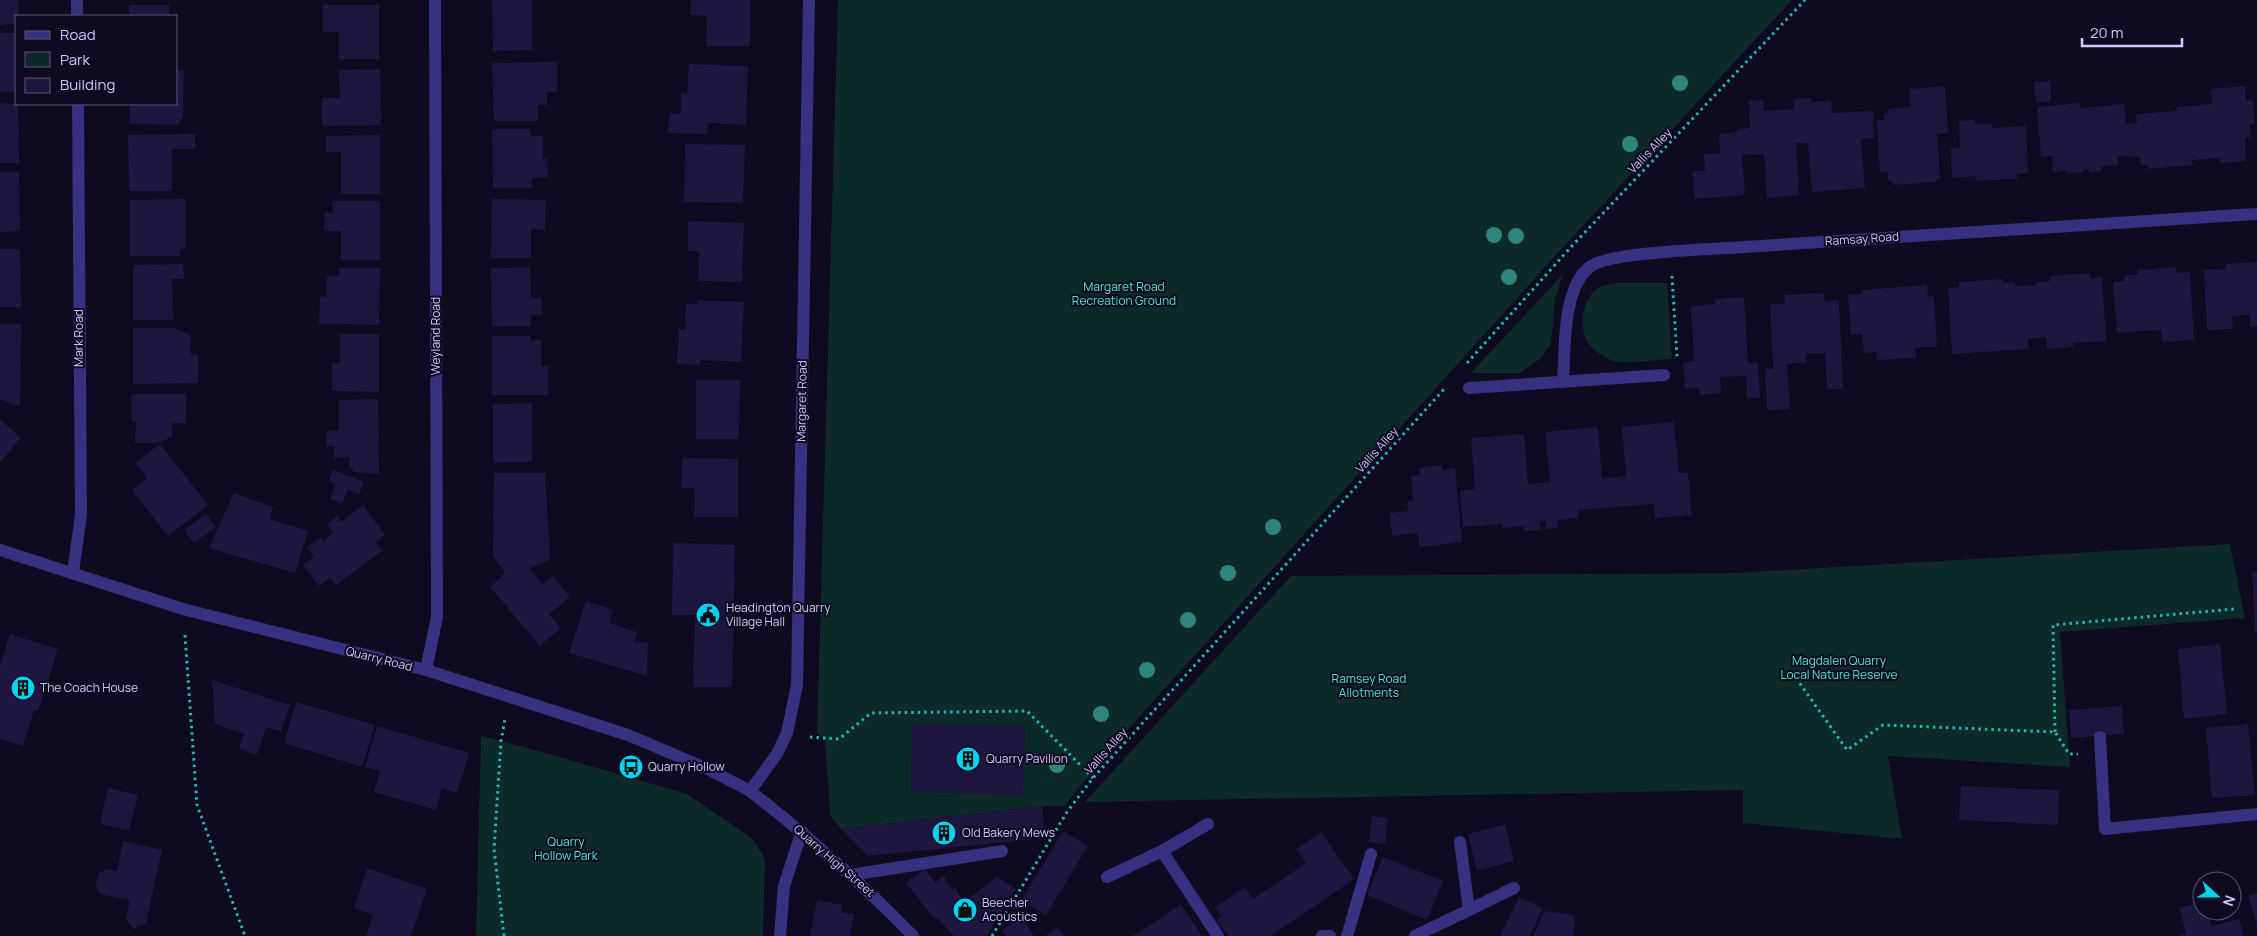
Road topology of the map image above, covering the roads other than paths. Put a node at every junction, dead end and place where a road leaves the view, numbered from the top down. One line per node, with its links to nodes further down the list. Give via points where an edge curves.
1 (77, 0): 4 (street)
2 (435, 0): 12 (street, Weyland Road, via 437,617)
3 (810, 0): 14 (street, Margaret Road, via 798,684 787,733 777,754)
4 (77, 15)
5 (78, 105): 11 (street, Mark Road, via 80,515)
6 (2257, 214): 8 (street, Ramsay Road, via 1985,230 1603,260 1590,267 1571,293)
7 (1664, 375): 8 (street)
8 (1563, 382): 9 (street)
9 (1469, 388)
10 (0, 550): 11 (street, Quarry Road)
11 (73, 572): 12 (street, Quarry Road, via 183,609)
12 (426, 670): 14 (street, Quarry Road, via 628,735)
13 (2100, 737): 15 (street, via 2105,829)
14 (750, 791): 17 (street, Quarry High Street)
15 (2257, 814)
16 (1208, 824): 20 (street)
17 (802, 832): 22 (street, Quarry High Street); 26 (street, via 784,886)
18 (1460, 842): 25 (street)
19 (1002, 851): 22 (street)
20 (1162, 851): 23 (street); 28 (street)
21 (1371, 854): 31 (street)
22 (851, 875): 27 (street, Quarry High Street)
23 (1107, 877)
24 (1514, 888): 25 (street)
25 (1469, 910): 32 (street)
26 (780, 936)
27 (913, 936)
28 (1218, 936)
29 (1322, 936): 30 (street)
30 (1330, 936)
31 (1347, 936)
32 (1416, 936)

